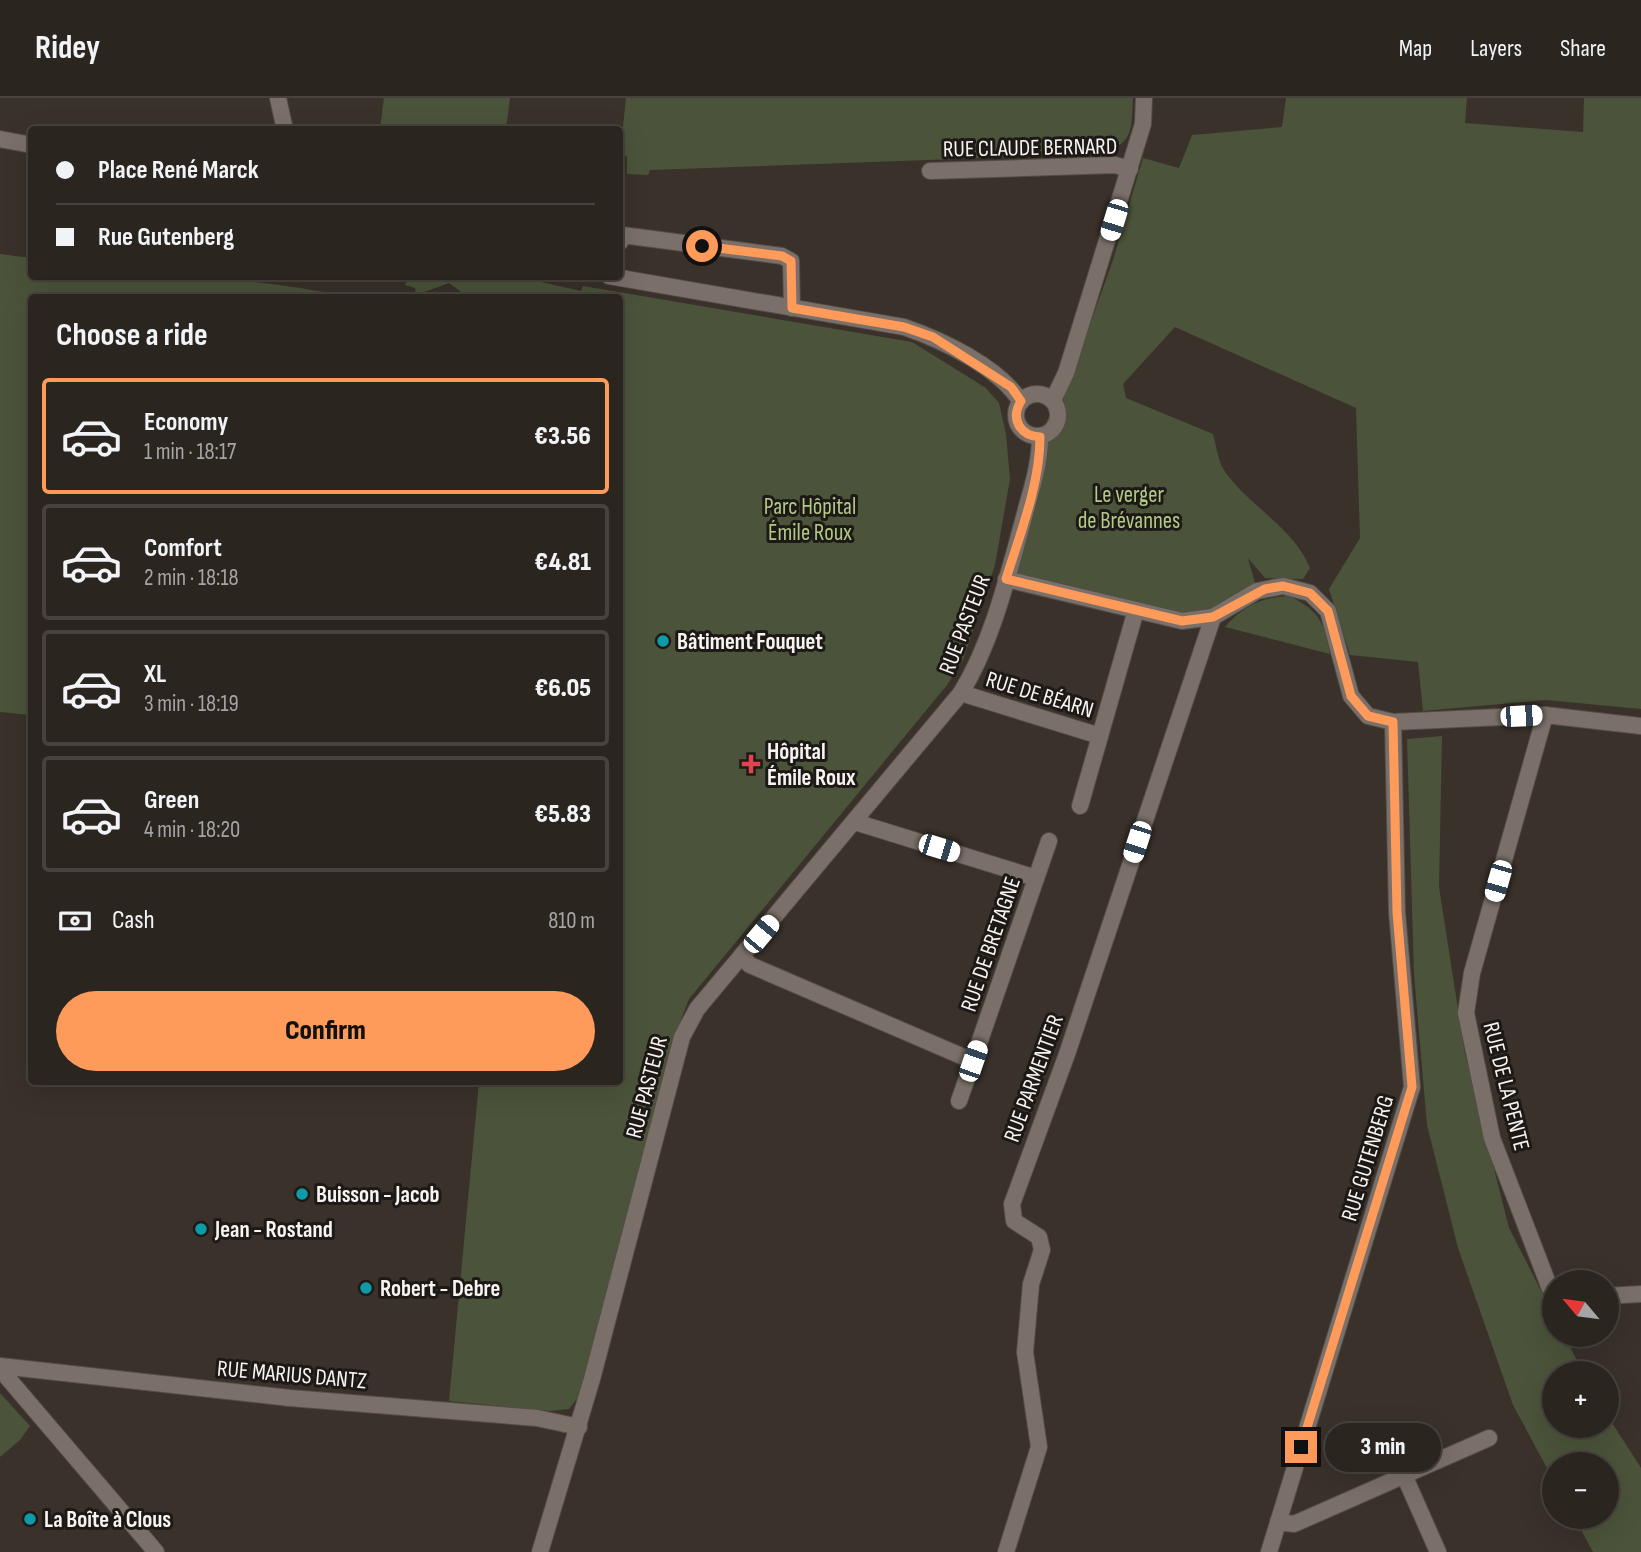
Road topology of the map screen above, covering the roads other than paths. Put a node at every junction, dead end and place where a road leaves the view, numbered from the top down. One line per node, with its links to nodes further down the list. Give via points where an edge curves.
1 (278, 98): 3 (street)
2 (1144, 98): 6 (street, via 1143,124)
3 (284, 126)
4 (0, 139): 5 (street)
5 (28, 144)
6 (1129, 169): 7 (street, RUE CLAUDE BERNARD, via 1115,165); 11 (street, via 1066,373)
7 (930, 171)
8 (623, 239): 10 (street, via 782,256 791,261)
9 (623, 278): 10 (street)
10 (792, 308): 12 (street, via 904,327 933,337 1011,387)
11 (1053, 400): 12 (street, via 1033,394); 13 (street, via 1058,412 1056,426)
12 (1021, 401): 13 (street, via 1017,422 1026,434)
13 (1040, 437): 14 (street, RUE PASTEUR, via 1038,465)
14 (1006, 579): 15 (street); 17 (street, RUE PASTEUR, via 982,652)
15 (1136, 611): 16 (street, via 1182,621); 21 (street, RUE DE BÉARN)
16 (1213, 617): 19 (street, via 1257,591 1283,586 1310,593 1328,611 1351,696 1368,716); 39 (street, RUE PARMENTIER, via 1012,1204 1014,1221 1039,1237 1042,1250 1031,1284 1025,1352 1039,1447)
17 (961, 693): 21 (street, RUE DE BÉARN); 23 (street, RUE PASTEUR)
18 (1545, 715): 19 (street); 20 (street); 29 (street, RUE DE LA PENTE, via 1472,973 1466,1013 1492,1138)
19 (1393, 722): 36 (street, RUE GUTENBERG, via 1397,912 1412,1087)
20 (1641, 726)
21 (1100, 736): 22 (street)
22 (1080, 806)
23 (855, 822): 25 (street); 26 (street, RUE PASTEUR)
24 (1049, 841): 25 (street, RUE DE BRETAGNE)
25 (1036, 878): 27 (street, RUE DE BRETAGNE)
26 (742, 957): 27 (street, via 750,965); 33 (street, RUE PASTEUR, via 697,1009 682,1037)
27 (973, 1061): 28 (street, RUE DE BRETAGNE)
28 (959, 1101)
29 (1543, 1270)
30 (1641, 1294): 31 (street)
31 (1619, 1295)
32 (0, 1368): 33 (street, RUE MARIUS DANTZ, via 537,1418); 37 (street)
33 (579, 1427): 38 (street, RUE PASTEUR)
34 (1489, 1438): 35 (street)
35 (1404, 1475): 36 (street, via 1294,1524); 41 (street)
36 (1278, 1522): 40 (street, RUE GUTENBERG)
37 (156, 1552)
38 (540, 1552)
39 (1006, 1552)
40 (1269, 1552)
41 (1438, 1552)

